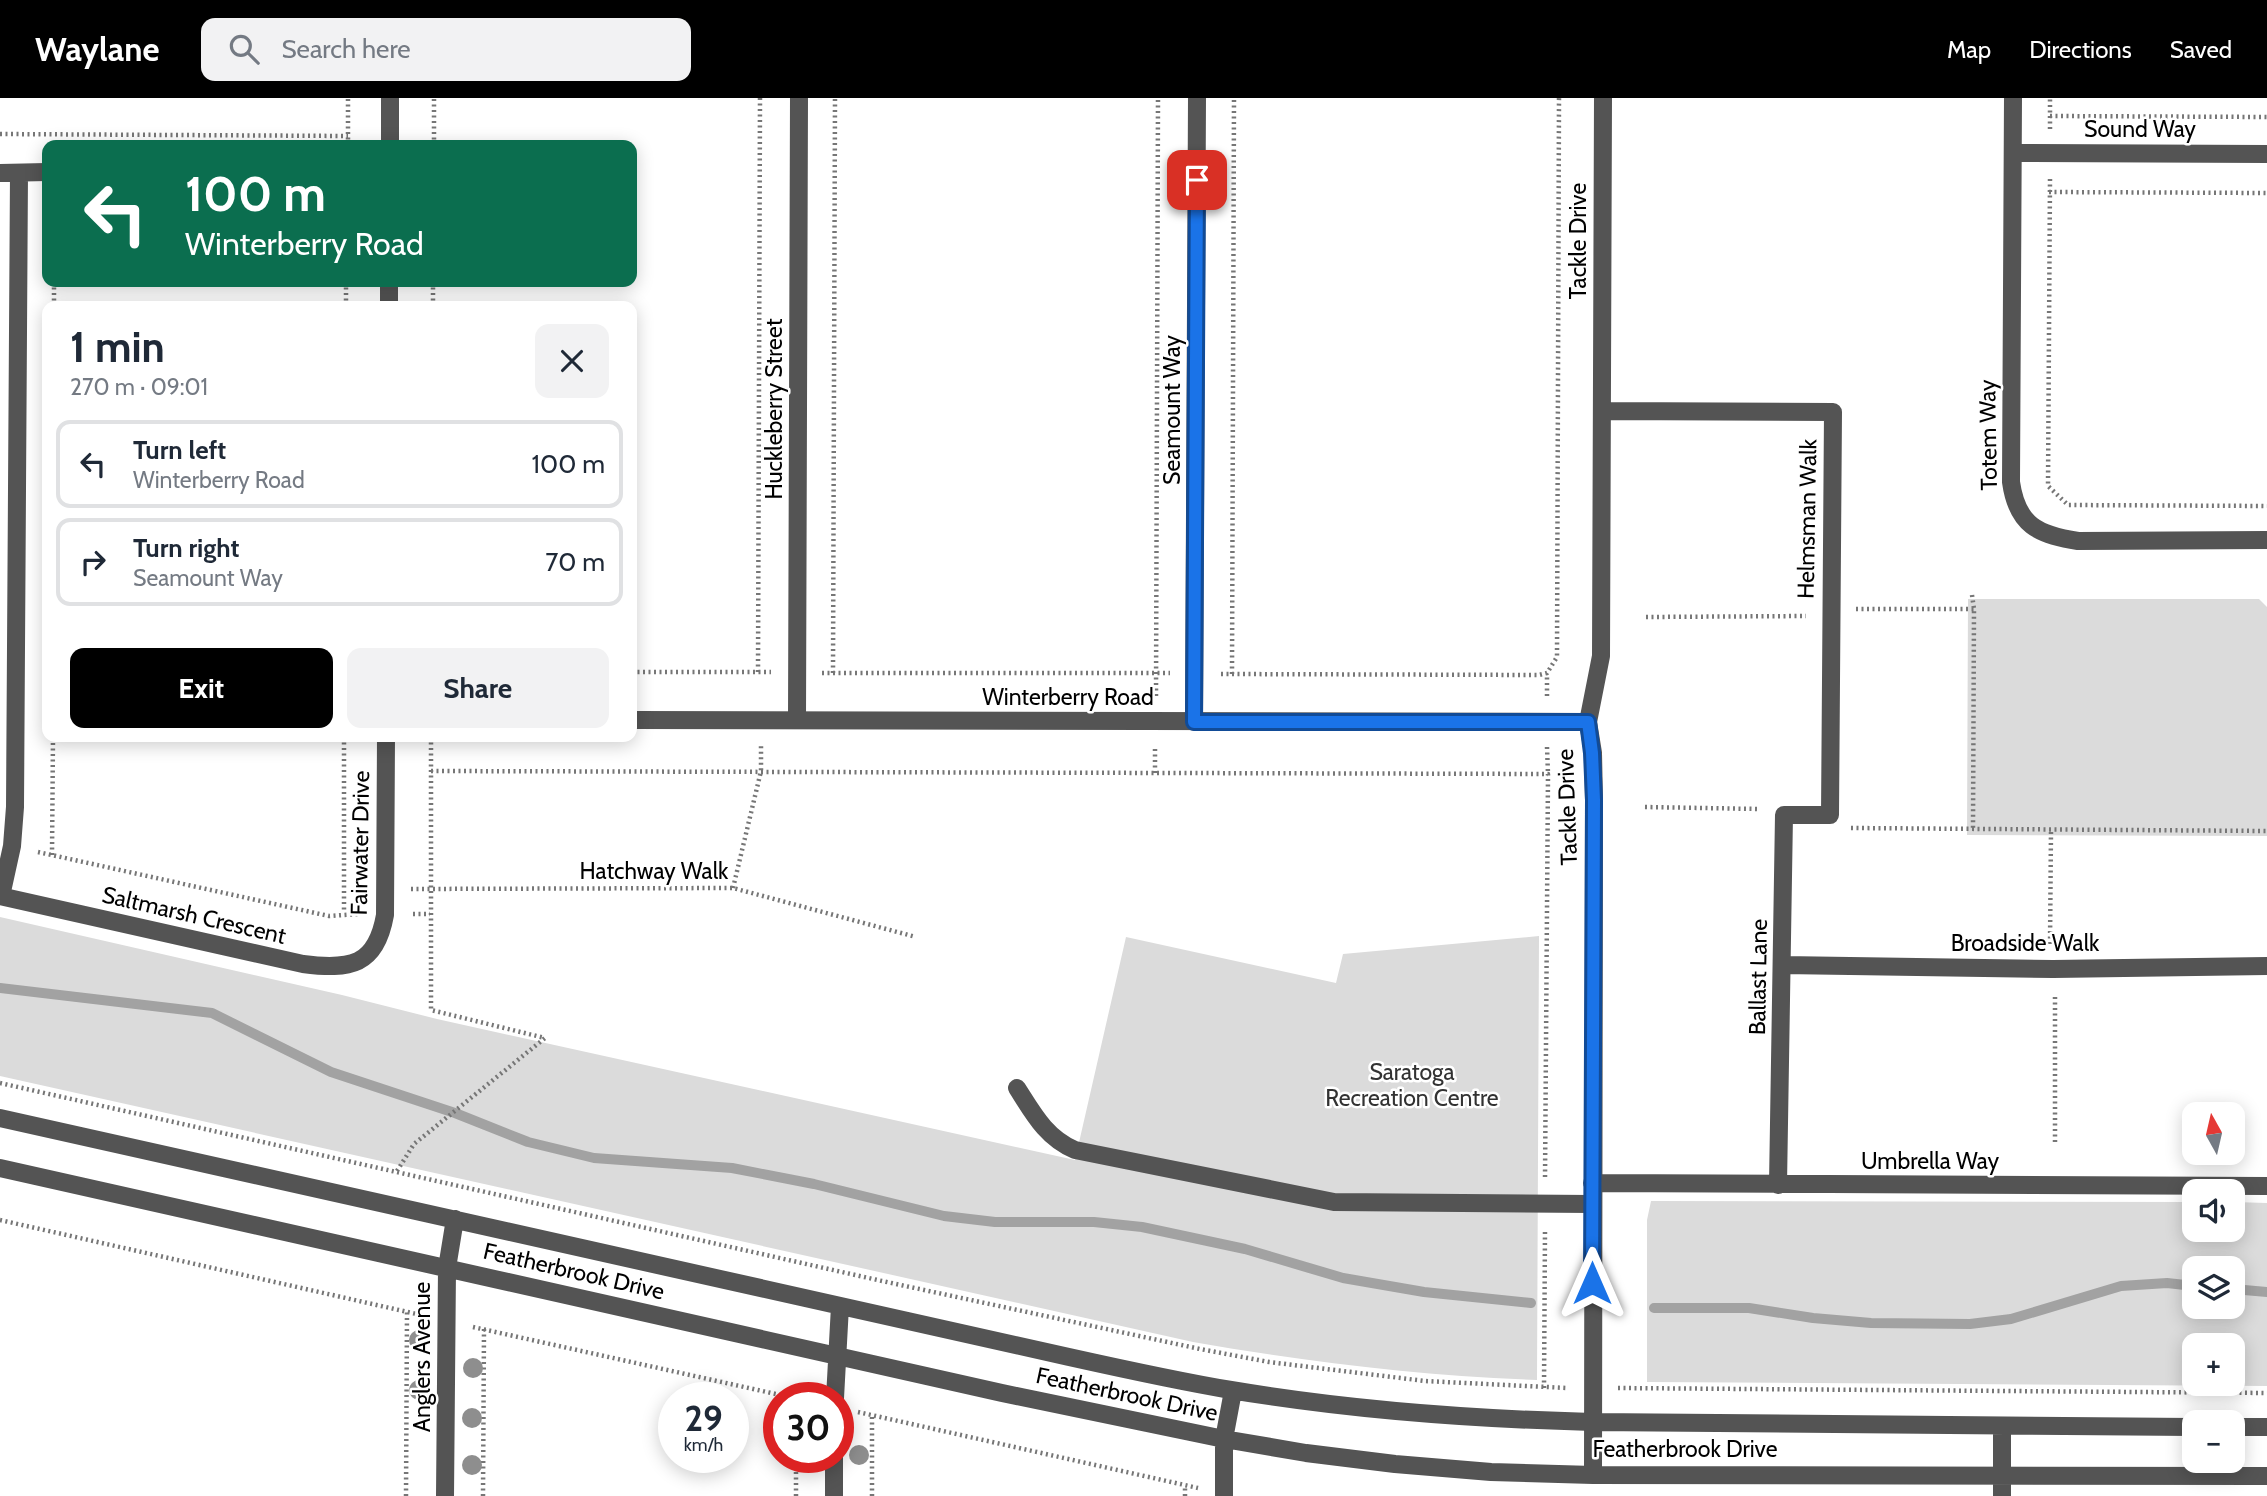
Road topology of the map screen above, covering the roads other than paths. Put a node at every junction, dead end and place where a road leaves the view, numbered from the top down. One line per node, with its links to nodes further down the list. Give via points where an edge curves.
1 (390, 98): 6 (street)
2 (799, 98): 15 (street, Huckleberry Street)
3 (1197, 98): 16 (street, Seamount Way)
4 (1603, 98): 12 (street, Tackle Drive)
5 (2013, 98): 7 (street, Totem Way)
6 (390, 140)
7 (2013, 153): 8 (street, Sound Way); 13 (street, Totem Way, via 2011,482 2016,507 2036,530 2078,541)
8 (2267, 154)
9 (0, 173): 10 (street)
10 (19, 173): 11 (street); 20 (street, via 15,807)
11 (42, 173)
12 (1602, 411): 17 (street, Tackle Drive, via 1601,656); 19 (street, Helmsman Walk, via 1833,412 1829,815)
13 (2267, 540)
14 (637, 720): 15 (street, Winterberry Road)
15 (797, 720): 16 (street, Winterberry Road)
16 (1194, 722): 17 (street, Winterberry Road)
17 (1588, 722): 27 (street, Tackle Drive, via 1594,800)
18 (386, 742): 21 (street, Fairwater Drive, via 385,915)
19 (1784, 815): 22 (street, Ballast Lane)
20 (1, 896): 21 (street, Saltmarsh Crescent, via 303,964 341,967 363,960)
21 (374, 948)
22 (1783, 965): 23 (street, Broadside Walk); 28 (street, Ballast Lane)
23 (2267, 967)
24 (1017, 1088): 30 (street, via 1046,1132 1075,1150 1334,1202)
25 (0, 1118): 31 (street, Featherbrook Drive)
26 (0, 1168): 32 (street, Featherbrook Drive)
27 (1592, 1184): 28 (street, Umbrella Way); 30 (street, Tackle Drive)
28 (1778, 1185): 29 (street, Umbrella Way)
29 (2267, 1186)
30 (1592, 1204): 37 (street, Tackle Drive)
31 (454, 1219): 32 (street, Anglers Avenue); 33 (street, Featherbrook Drive)
32 (447, 1268): 34 (street, Featherbrook Drive); 48 (street, Anglers Avenue)
33 (840, 1306): 34 (street); 36 (street, Featherbrook Drive)
34 (836, 1356): 35 (street); 42 (street, Featherbrook Drive)
35 (835, 1382)
36 (1233, 1391): 37 (street, Featherbrook Drive, via 1422,1413); 42 (street)
37 (1592, 1422): 38 (street, Featherbrook Drive); 45 (street, Tackle Drive)
38 (2002, 1426): 39 (street, Featherbrook Drive); 44 (street)
39 (2182, 1427)
40 (2245, 1427): 41 (street)
41 (2267, 1427)
42 (1224, 1439): 45 (street, Featherbrook Drive, via 1395,1464); 47 (street)
43 (834, 1473): 49 (street)
44 (2002, 1474): 45 (street, Featherbrook Drive); 46 (street, Featherbrook Drive); 50 (street)
45 (1592, 1475)
46 (2267, 1476)
47 (1224, 1495)
48 (445, 1496)
49 (834, 1496)
50 (2002, 1496)

